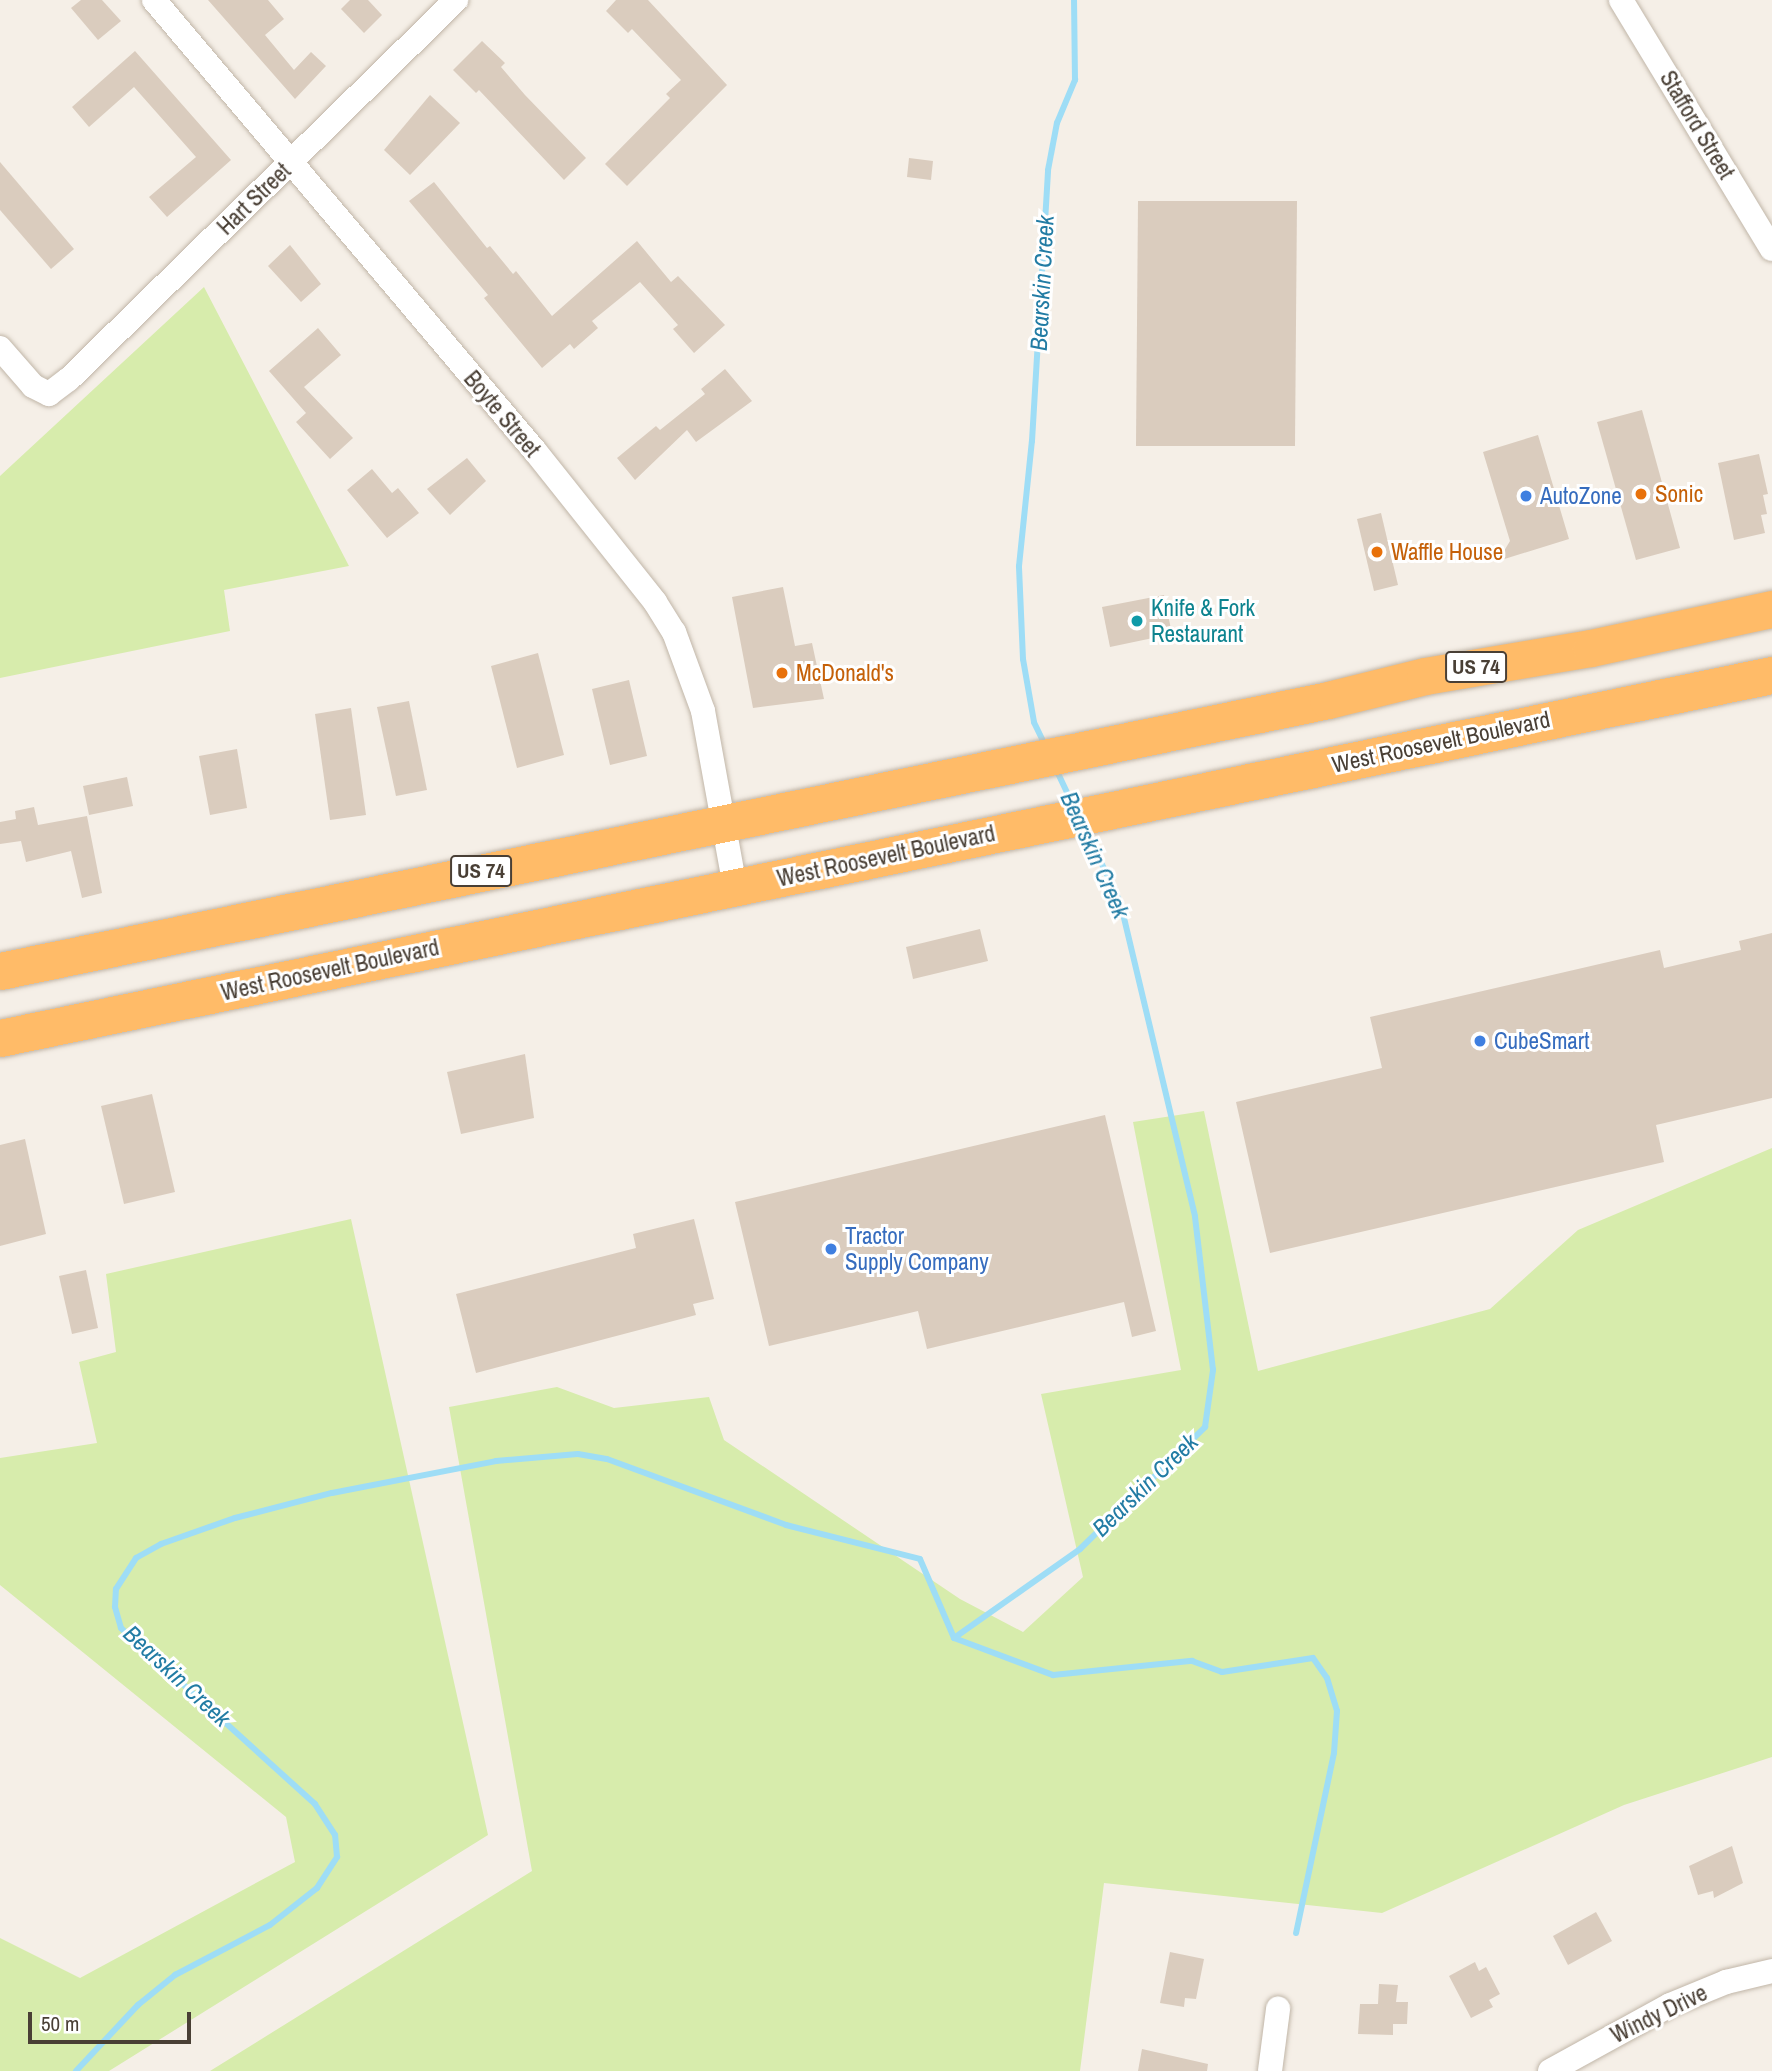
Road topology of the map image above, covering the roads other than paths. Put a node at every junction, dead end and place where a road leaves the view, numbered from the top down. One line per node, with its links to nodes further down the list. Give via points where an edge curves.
1 (154, 0): 4 (street, Boyte Street)
2 (456, 0): 4 (street, Hart Street)
3 (1621, 0): 5 (street, Stafford Street)
4 (292, 164): 6 (street, Hart Street, via 49,394 33,386); 9 (street, Boyte Street, via 535,451 655,602 688,662)
5 (1772, 250)
6 (0, 348)
7 (1772, 609): 9 (highway, US 74)
8 (1772, 675): 10 (highway, West Roosevelt Boulevard)
9 (725, 820): 10 (street, Boyte Street); 11 (highway, US 74)
10 (735, 887): 12 (highway, West Roosevelt Boulevard)
11 (0, 971)
12 (0, 1038)
13 (1772, 1971): 16 (street, Windy Drive, via 1726,1982 1670,2005)
14 (1278, 2008): 15 (street)
15 (1270, 2071)
16 (1550, 2071)

